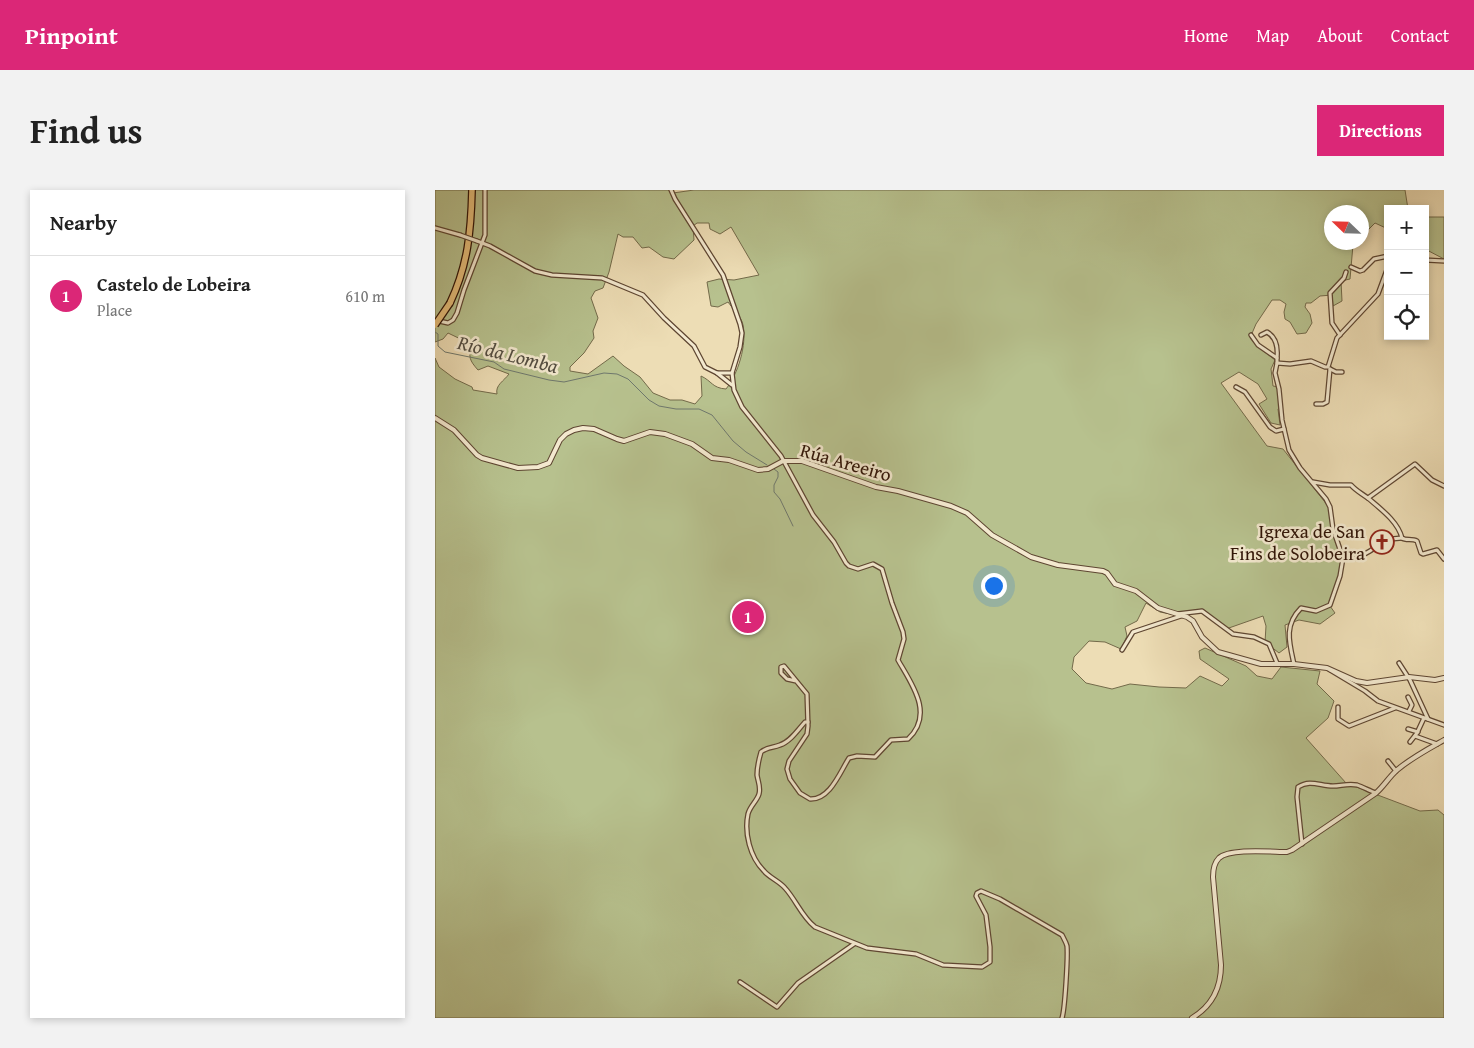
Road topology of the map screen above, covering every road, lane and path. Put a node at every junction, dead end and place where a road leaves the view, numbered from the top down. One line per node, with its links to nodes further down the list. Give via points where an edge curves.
1 (472, 190): 13 (highway, bridge, via 466,259 451,303)
2 (485, 190): 5 (street)
3 (671, 190): 22 (street, via 723,276 740,324 740,347)
4 (435, 228): 5 (street, bridge)
5 (483, 244): 12 (street, via 455,317 448,323); 21 (street, via 535,271 602,278 643,295 694,346 705,367)
6 (1384, 257): 9 (street, via 1374,259 1360,271)
7 (1429, 260): 8 (street)
8 (1444, 261)
9 (1351, 267)
10 (1346, 272): 16 (street, via 1330,293 1332,322)
11 (1384, 277): 16 (street, via 1377,294)
12 (435, 321)
13 (435, 326)
14 (1251, 335): 17 (street, via 1258,345)
15 (1261, 335): 17 (street, via 1267,332 1274,338)
16 (1340, 335): 19 (street)
17 (1277, 358): 18 (street)
18 (1277, 363): 19 (street, via 1311,361); 27 (street, via 1275,373)
19 (1329, 368): 20 (street); 25 (street, via 1327,402)
20 (1342, 372)
21 (717, 373): 22 (street); 23 (street)
22 (732, 373): 23 (street)
23 (732, 385): 28 (street, via 742,407)
24 (1236, 387): 27 (street, via 1245,392 1270,428)
25 (1316, 404)
26 (435, 418): 28 (street, Rúa Areeiro, via 454,430 477,455 518,468 549,463 560,440 566,434 583,428 624,441 650,432 665,434 692,444 712,458 759,470)
27 (1284, 430): 29 (street, via 1289,450)
28 (783, 461): 35 (street, Rúa Areeiro, via 802,460 876,487 951,506 967,513 992,536 1031,557 1058,565 1103,571 1115,584 1136,591 1164,611); 50 (street, via 813,516 846,563 858,569 873,564 882,569 903,632 898,660 912,682 920,704 918,724 909,738 891,740 875,757 849,758 825,794 814,799 800,792 787,770 789,761 807,734)
29 (1312, 482): 31 (street, via 1351,485); 33 (street, via 1330,507 1333,529)
30 (1444, 486): 31 (street, via 1415,464)
31 (1368, 498): 32 (street, via 1399,529)
32 (1402, 538): 33 (street, via 1384,536 1362,557); 34 (street, via 1417,541 1423,554 1437,550)
33 (1343, 558): 40 (street, via 1330,605 1316,611 1301,608 1295,614 1289,627)
34 (1444, 560)
35 (1177, 614): 36 (street, Rúa Areeiro); 38 (street, Rúa Areeiro, via 1199,610 1233,634 1261,640 1271,646)
36 (1183, 615): 37 (street, via 1133,632); 38 (street, via 1193,621 1218,652 1261,664)
37 (1122, 650)
38 (1277, 663): 40 (street)
39 (1399, 663): 42 (street)
40 (1294, 664): 41 (street)
41 (1327, 668): 42 (street, via 1367,683); 47 (street, via 1378,701)
42 (1409, 677): 43 (street); 49 (street)
43 (1444, 678)
44 (796, 681): 44 (street, via 783,676 781,667 786,668); 50 (street, via 807,694)
45 (1408, 697): 48 (street, via 1412,705)
46 (1338, 707): 47 (street, via 1337,718 1349,726)
47 (1396, 708): 48 (street)
48 (1409, 711): 49 (street)
49 (1426, 719): 51 (street); 53 (street)
50 (808, 722): 61 (street, via 786,743 761,752 757,771 760,788 748,814 748,841 764,872 787,889 809,922)
51 (1444, 725)
52 (1408, 729): 53 (street)
53 (1416, 734): 55 (street); 56 (street)
54 (1444, 740): 56 (street)
55 (1410, 742)
56 (1437, 744): 58 (street)
57 (1388, 761): 58 (street)
58 (1396, 771): 59 (street)
59 (1375, 793): 60 (street); 60 (street, via 1347,784 1333,786 1307,782 1298,787)
60 (1302, 844): 64 (street, via 1287,852 1234,852 1218,859 1213,877 1221,976 1213,1000)
61 (855, 944): 62 (street, via 798,983 777,1007); 63 (street, via 916,954 943,965 983,967 990,962 991,956 986,915 976,896 978,892 984,892 1054,930 1065,940)
62 (740, 982)
63 (1062, 1018)
64 (1192, 1018)

